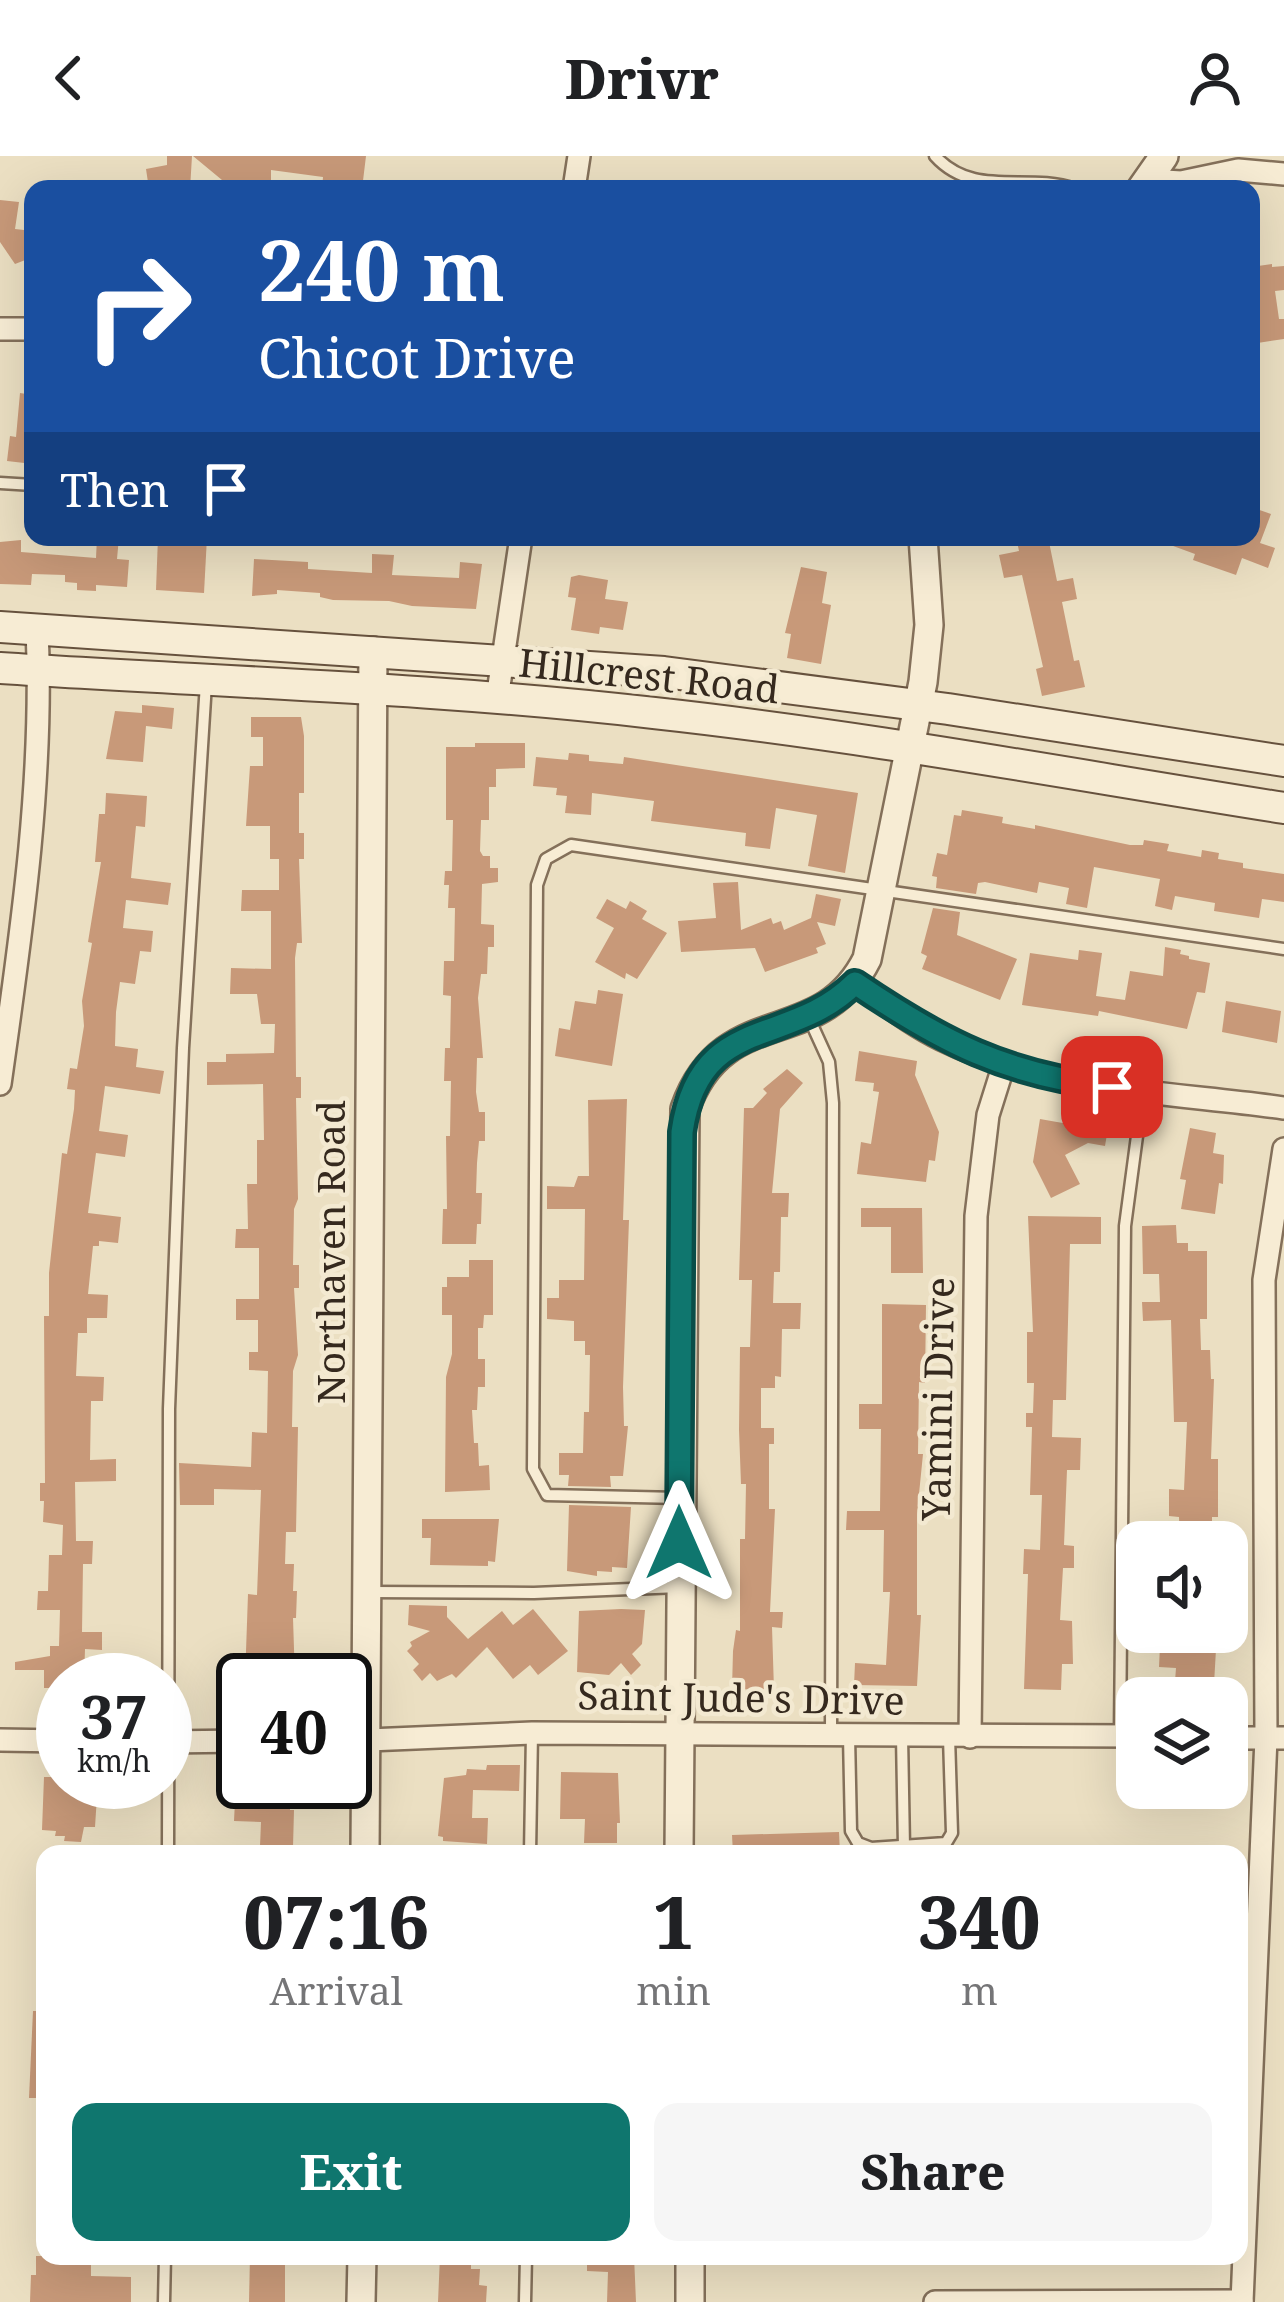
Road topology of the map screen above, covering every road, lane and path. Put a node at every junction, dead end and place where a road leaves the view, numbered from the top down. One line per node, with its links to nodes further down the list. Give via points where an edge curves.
1 (935, 156): 4 (lane)
2 (1267, 156): 3 (street)
3 (1284, 174): 5 (street, via 1238,170)
4 (972, 180)
5 (1190, 180)
6 (520, 546): 11 (street)
7 (924, 546): 17 (street, via 929,625)
8 (0, 627): 9 (main road, Hillcrest Road)
9 (37, 629): 10 (main road, Hillcrest Road); 13 (street)
10 (373, 650): 11 (main road, Hillcrest Road); 15 (street, Northaven Road)
11 (504, 661): 16 (street); 17 (main road, Hillcrest Road)
12 (0, 668): 13 (main road, Hillcrest Road)
13 (39, 670): 14 (main road, Hillcrest Road); 26 (street, via 19,948)
14 (207, 680): 15 (main road, Hillcrest Road); 33 (lane, via 183,1048)
15 (375, 690): 16 (main road, Hillcrest Road); 32 (street, Northaven Road)
16 (497, 699): 18 (main road, Hillcrest Road)
17 (920, 705): 18 (street); 19 (main road, Hillcrest Road)
18 (911, 750): 20 (main road, Hillcrest Road); 21 (street)
19 (1284, 761)
20 (1284, 808)
21 (884, 888): 22 (lane); 23 (street); 30 (lane, via 572,845 546,859 537,885 533,1469 547,1495)
22 (1284, 949)
23 (855, 983): 24 (street); 25 (street, via 940,1038)
24 (808, 1016): 30 (street, via 719,1053 685,1109); 38 (lane, via 829,1062 833,1103)
25 (1004, 1064): 27 (street); 41 (street, Yamini Drive, via 988,1115 976,1216)
26 (0, 1084)
27 (1143, 1091): 28 (street); 35 (lane, via 1125,1226)
28 (1284, 1108)
29 (1284, 1149): 42 (street, via 1264,1280)
30 (679, 1498): 31 (street)
31 (679, 1587): 32 (lane); 37 (street)
32 (368, 1592): 34 (street, Northaven Road)
33 (168, 1653)
34 (363, 1653)
35 (1128, 1677)
36 (532, 1732): 37 (street, Saint Jude's Drive); 44 (street, Saint Jude's Drive); 50 (lane)
37 (678, 1732): 38 (street, Saint Jude's Drive); 51 (street)
38 (840, 1735): 39 (street, Saint Jude's Drive); 52 (lane, via 851,1831)
39 (902, 1736): 41 (street, Saint Jude's Drive); 53 (lane)
40 (1116, 1736): 41 (street, Saint Jude's Drive)
41 (960, 1737): 54 (lane, via 952,1832 946,1843)
42 (1275, 1738): 55 (street)
43 (0, 1740): 45 (street)
44 (372, 1740)
45 (36, 1741)
46 (168, 1809): 48 (lane)
47 (361, 1809): 49 (street, Northaven Road)
48 (168, 1845)
49 (364, 1845)
50 (530, 1845)
51 (679, 1845)
52 (863, 1845)
53 (904, 1845)
54 (925, 1845)
55 (1248, 2199)
56 (165, 2265): 63 (lane)
57 (362, 2265): 64 (street)
58 (526, 2265): 65 (lane)
59 (690, 2265): 66 (street)
60 (1244, 2265): 68 (street)
61 (961, 2301): 62 (street); 67 (street)
62 (1107, 2301): 68 (street)
63 (164, 2302)
64 (361, 2302)
65 (525, 2302)
66 (690, 2302)
67 (934, 2302)
68 (1242, 2302)

